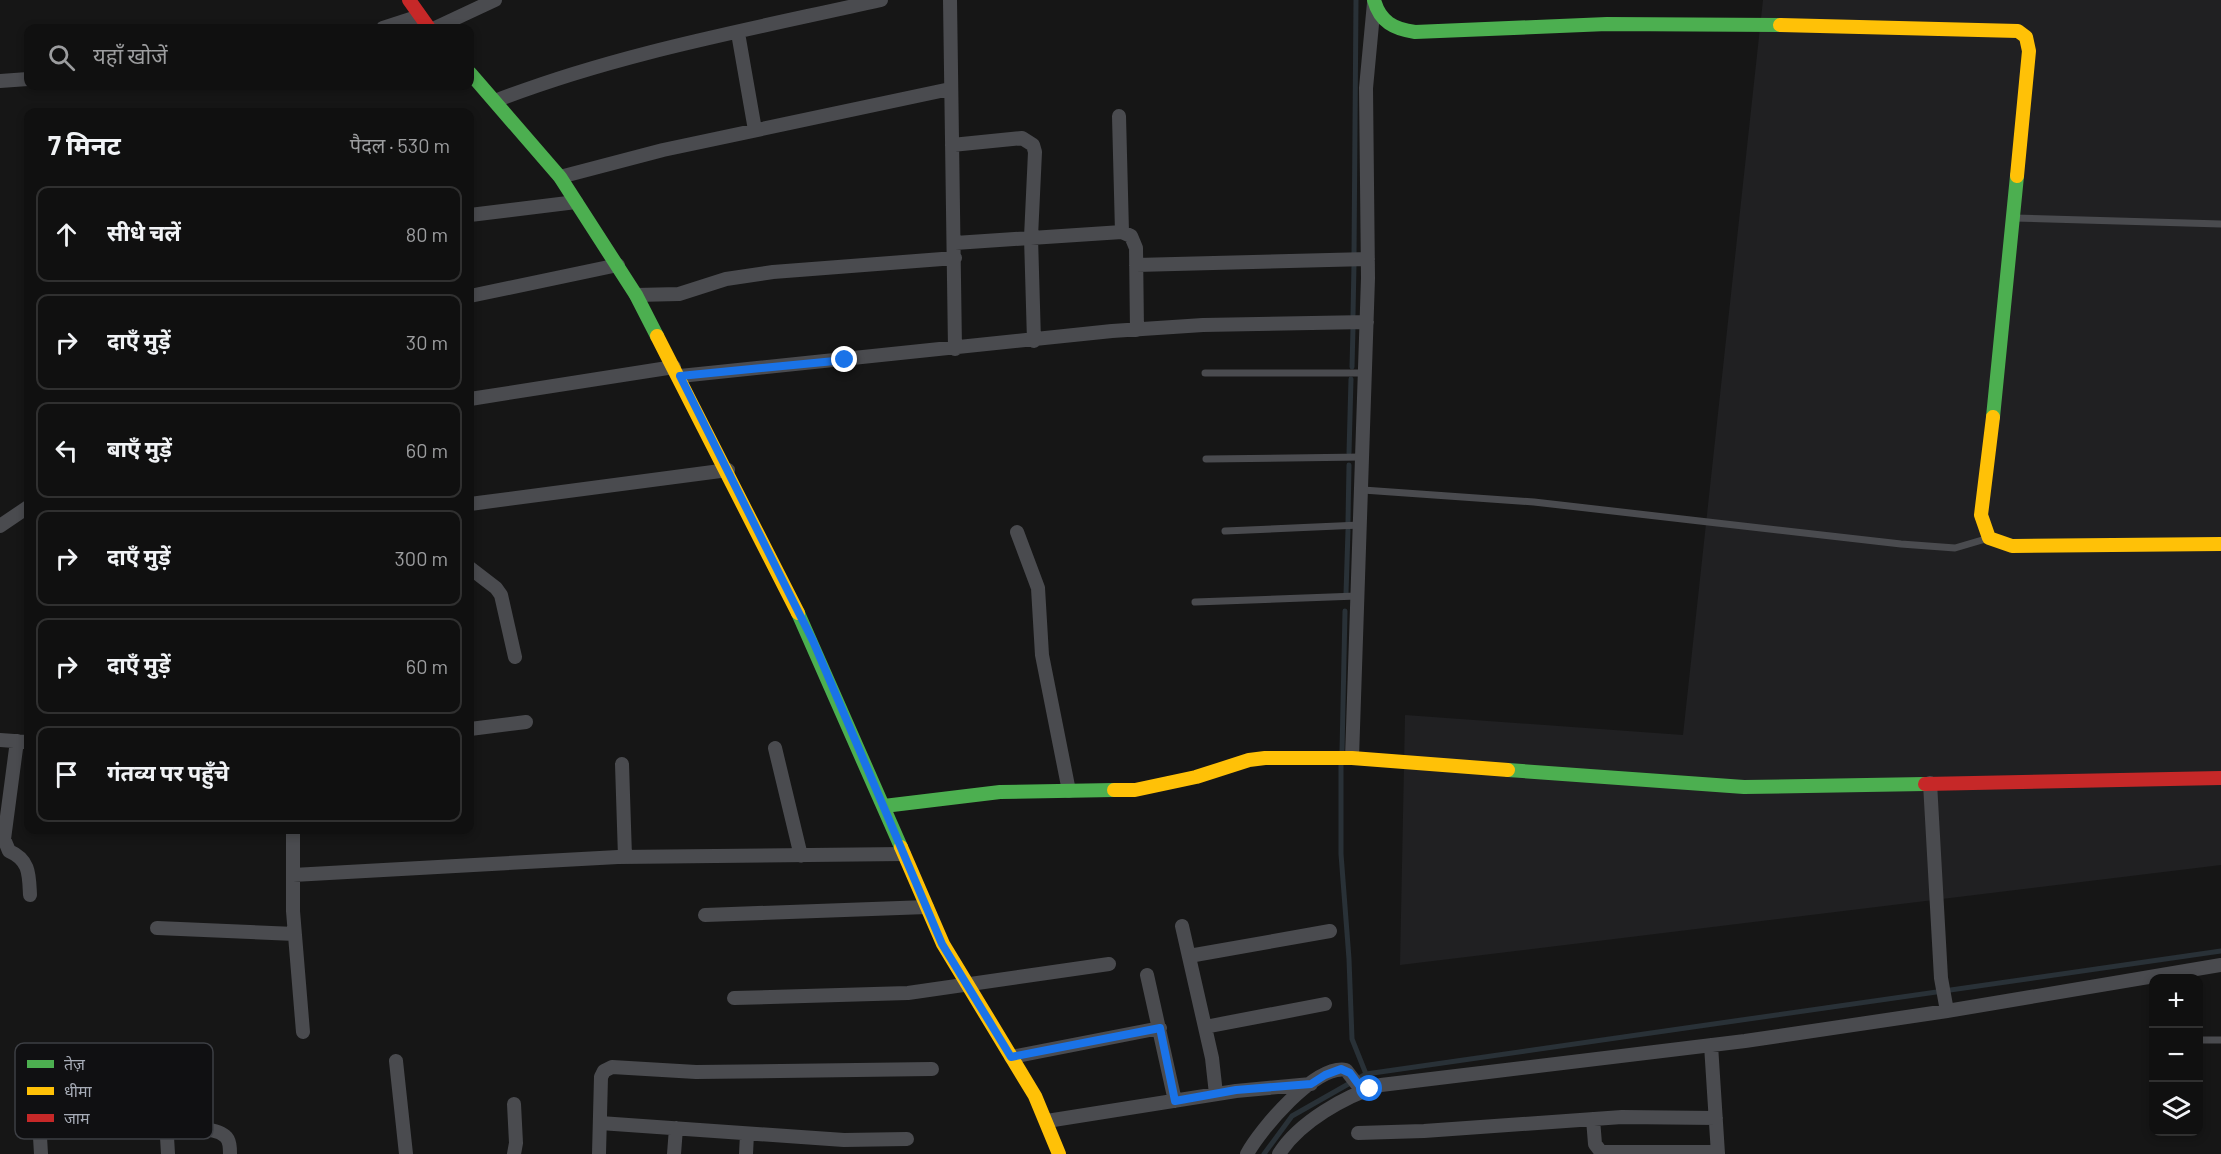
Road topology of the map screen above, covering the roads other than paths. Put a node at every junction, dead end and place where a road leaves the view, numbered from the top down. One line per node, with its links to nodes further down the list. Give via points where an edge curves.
1 (409, 0): 6 (street)
2 (495, 0): 9 (street)
3 (881, 0): 10 (street)
4 (950, 0): 14 (street)
5 (1374, 2): 22 (street, via 1387,24 1415,32 1606,24 2018,31 2029,43 2029,51); 28 (street, via 1366,88)
6 (420, 16): 7 (street); 8 (street)
7 (395, 24)
8 (426, 24)
9 (444, 24)
10 (738, 33): 15 (street, via 575,75); 17 (street)
11 (474, 77): 15 (street)
12 (24, 78): 13 (street)
13 (0, 81)
14 (950, 89): 17 (street); 18 (street)
15 (495, 101): 19 (street)
16 (1119, 116): 24 (street)
17 (755, 130): 19 (street)
18 (952, 145): 25 (street, via 1022,138 1033,145); 26 (street)
19 (560, 177): 20 (street)
20 (576, 202): 21 (street); 29 (street)
21 (474, 215)
22 (2014, 218): 23 (lane); 51 (street, via 1981,515)
23 (2221, 224)
24 (1122, 232): 25 (street); 30 (street, via 1134,241)
25 (1031, 237): 26 (street); 35 (street)
26 (955, 243): 27 (street)
27 (955, 258): 32 (street, via 773,272 726,279 679,294); 36 (street)
28 (1368, 259): 30 (street); 33 (street)
29 (618, 265): 31 (street); 32 (street)
30 (1136, 265): 34 (street)
31 (474, 295)
32 (636, 295): 37 (street)
33 (1367, 322): 34 (street); 39 (street)
34 (1137, 330): 35 (street)
35 (1034, 340): 36 (street)
36 (955, 349): 37 (street)
37 (677, 372): 40 (street); 43 (street)
38 (1205, 373): 39 (lane)
39 (1365, 373): 41 (street)
40 (474, 398)
41 (1363, 458): 42 (lane); 44 (street)
42 (1206, 459)
43 (728, 470): 45 (street); 67 (street, via 813,641)
44 (1363, 490): 47 (street); 51 (lane, via 1534,502 1901,544 1955,548)
45 (474, 503)
46 (24, 510): 48 (street)
47 (1360, 525): 49 (lane); 54 (street)
48 (0, 526)
49 (1226, 531)
50 (1017, 532): 66 (street, via 1038,588 1042,656)
51 (1989, 538): 52 (street, via 2012,546)
52 (2221, 544)
53 (474, 571): 56 (street, via 501,596)
54 (1357, 596): 55 (lane); 62 (street)
55 (1195, 602)
56 (515, 657)
57 (526, 722): 58 (street)
58 (474, 728)
59 (0, 740): 60 (street)
60 (23, 741): 73 (street, via 4,839 9,851 27,865)
61 (775, 748): 70 (street)
62 (1352, 758): 65 (street, via 1744,787); 66 (street, via 1249,760 1196,777 1134,790)
63 (622, 764): 71 (street)
64 (2221, 778): 65 (street)
65 (1930, 783): 87 (street)
66 (1069, 791): 67 (street, via 957,795)
67 (884, 806): 69 (street)
68 (293, 834): 72 (street)
69 (904, 854): 70 (street); 74 (street)
70 (801, 856): 71 (street)
71 (625, 857): 72 (street)
72 (293, 875): 79 (street)
73 (30, 895)
74 (927, 907): 75 (street); 84 (street, via 942,944)
75 (705, 915)
76 (1182, 926): 80 (street)
77 (157, 928): 79 (street)
78 (1330, 931): 80 (street)
79 (295, 934): 90 (street)
80 (1189, 956): 88 (street)
81 (1109, 964): 84 (street)
82 (2221, 965): 87 (street)
83 (1147, 975): 89 (street)
84 (967, 986): 85 (street, via 908,993); 94 (street)
85 (734, 998)
86 (1325, 1004): 88 (street)
87 (1946, 1006): 93 (street)
88 (1205, 1027): 99 (street)
89 (1160, 1028): 94 (street); 100 (street)
90 (303, 1032)
91 (2203, 1040): 92 (lane)
92 (2221, 1040)
93 (1711, 1045): 98 (street); 102 (street)
94 (1011, 1057): 104 (street)
95 (396, 1062): 118 (street)
96 (932, 1070): 105 (street, via 696,1072 612,1067 601,1077)
97 (1311, 1084): 98 (street, via 1335,1070 1350,1073); 99 (street); 125 (street, via 1273,1117)
98 (1361, 1089): 126 (street, via 1300,1129)
99 (1215, 1094): 100 (street)
100 (1175, 1101): 104 (street)
101 (514, 1104): 119 (street)
102 (1716, 1118): 103 (street); 114 (street)
103 (1593, 1119): 108 (street); 114 (street, via 1595,1144 1601,1152)
104 (1047, 1121): 124 (street)
105 (600, 1123): 106 (street); 120 (street)
106 (676, 1128): 109 (street); 121 (street)
107 (213, 1131): 117 (street, via 228,1140)
108 (1358, 1133)
109 (747, 1134): 113 (street); 122 (street)
110 (907, 1138): 113 (street)
111 (41, 1139): 115 (street)
112 (167, 1139): 116 (street)
113 (828, 1139): 123 (street)
114 (1718, 1153)
115 (42, 1154)
116 (168, 1154)
117 (230, 1154)
118 (406, 1154)
119 (514, 1154)
120 (599, 1154)
121 (674, 1154)
122 (746, 1154)
123 (827, 1154)
124 (1059, 1154)
125 (1246, 1154)
126 (1279, 1154)

